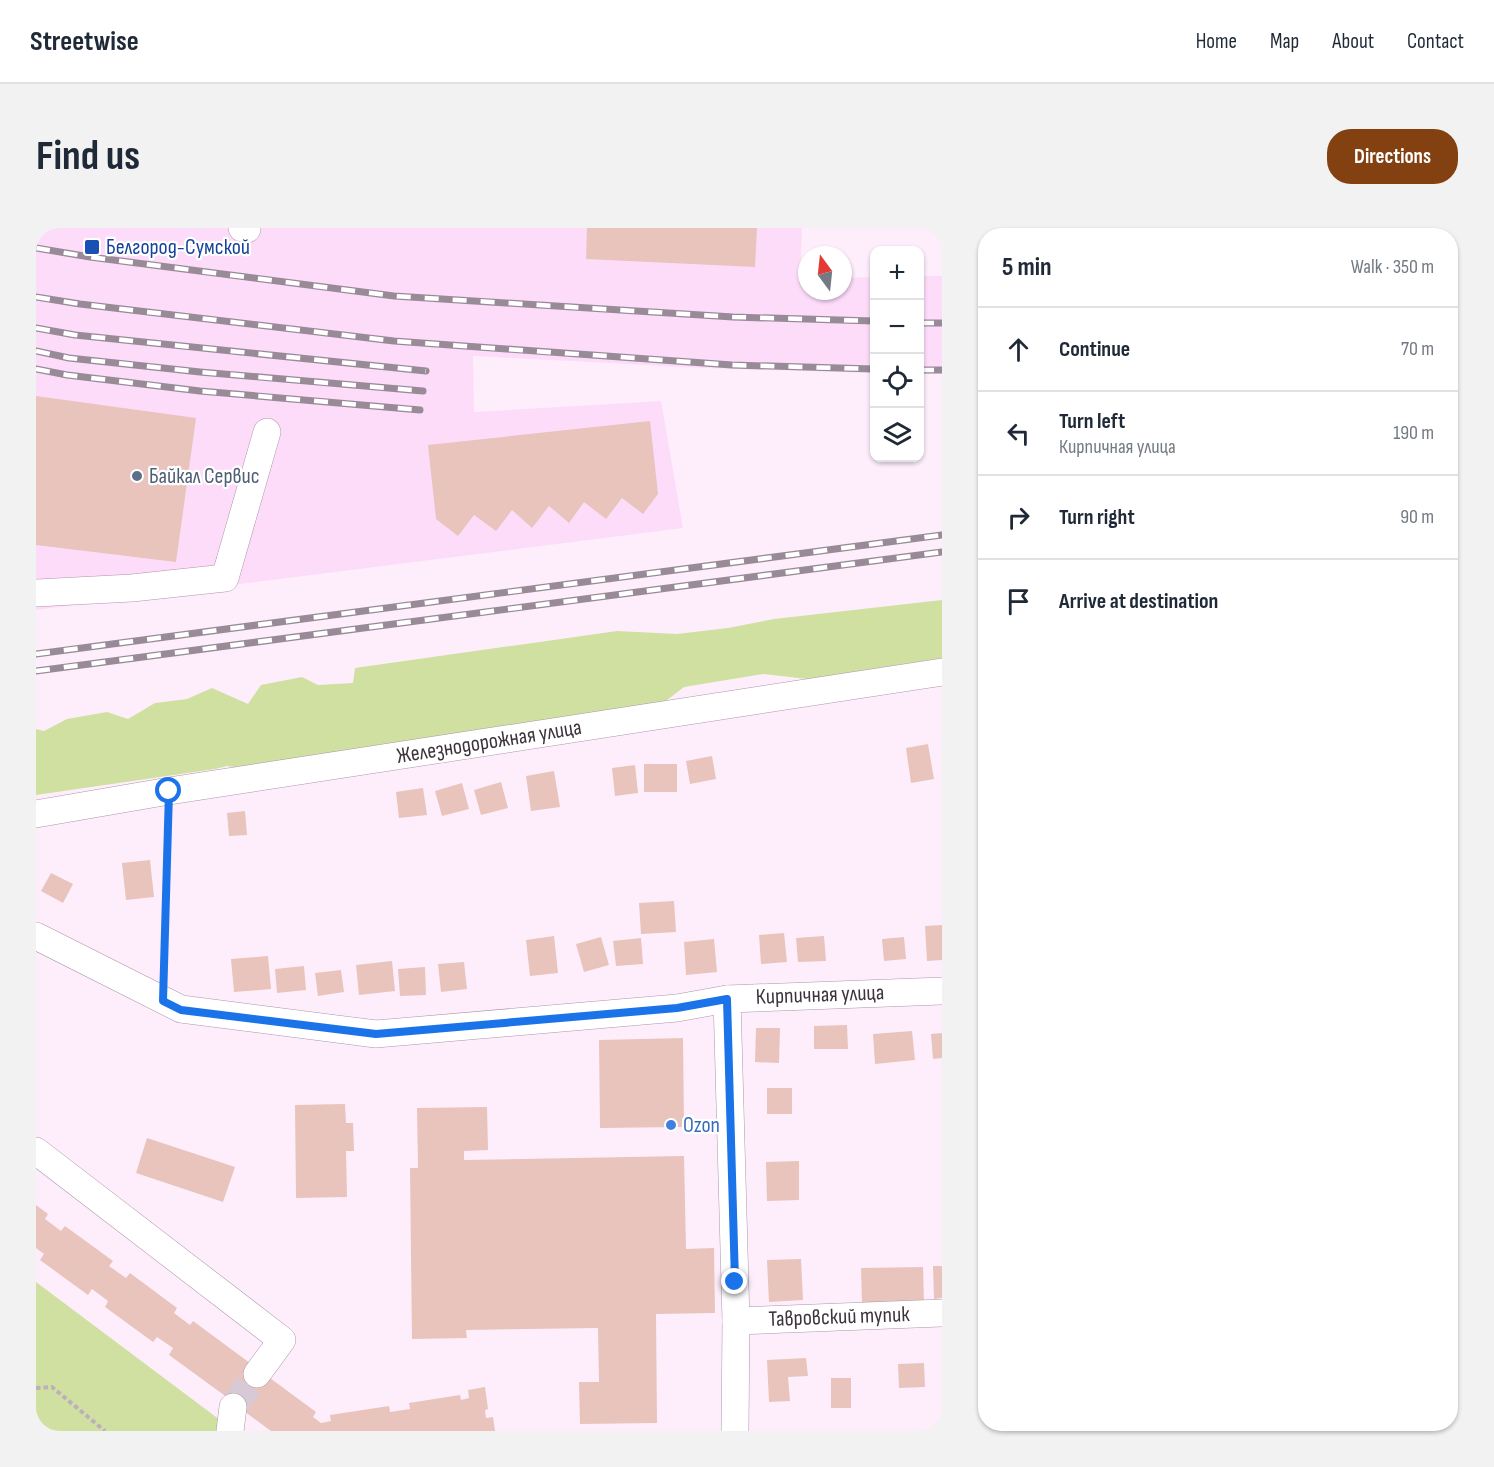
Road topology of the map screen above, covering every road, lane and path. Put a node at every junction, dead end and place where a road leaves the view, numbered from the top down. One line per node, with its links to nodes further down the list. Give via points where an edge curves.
1 (267, 432): 2 (street, via 225,578 132,588)
2 (36, 592)
3 (942, 672): 4 (street, Железнодорожная улица)
4 (169, 791): 5 (street, Железнодорожная улица); 9 (path)
5 (36, 814)
6 (36, 936): 9 (street, Кирпичная улица)
7 (942, 991): 8 (street, Кирпичная улица)
8 (727, 999): 9 (street, Кирпичная улица, via 677,1008 376,1034 181,1010); 12 (street)
9 (163, 1001)
10 (36, 1151): 13 (street, via 282,1340)
11 (942, 1313): 12 (street, Тавровский тупик)
12 (736, 1321): 16 (street)
13 (257, 1374)
14 (36, 1388): 15 (path, via 52,1387)
15 (105, 1431)
16 (735, 1431)

